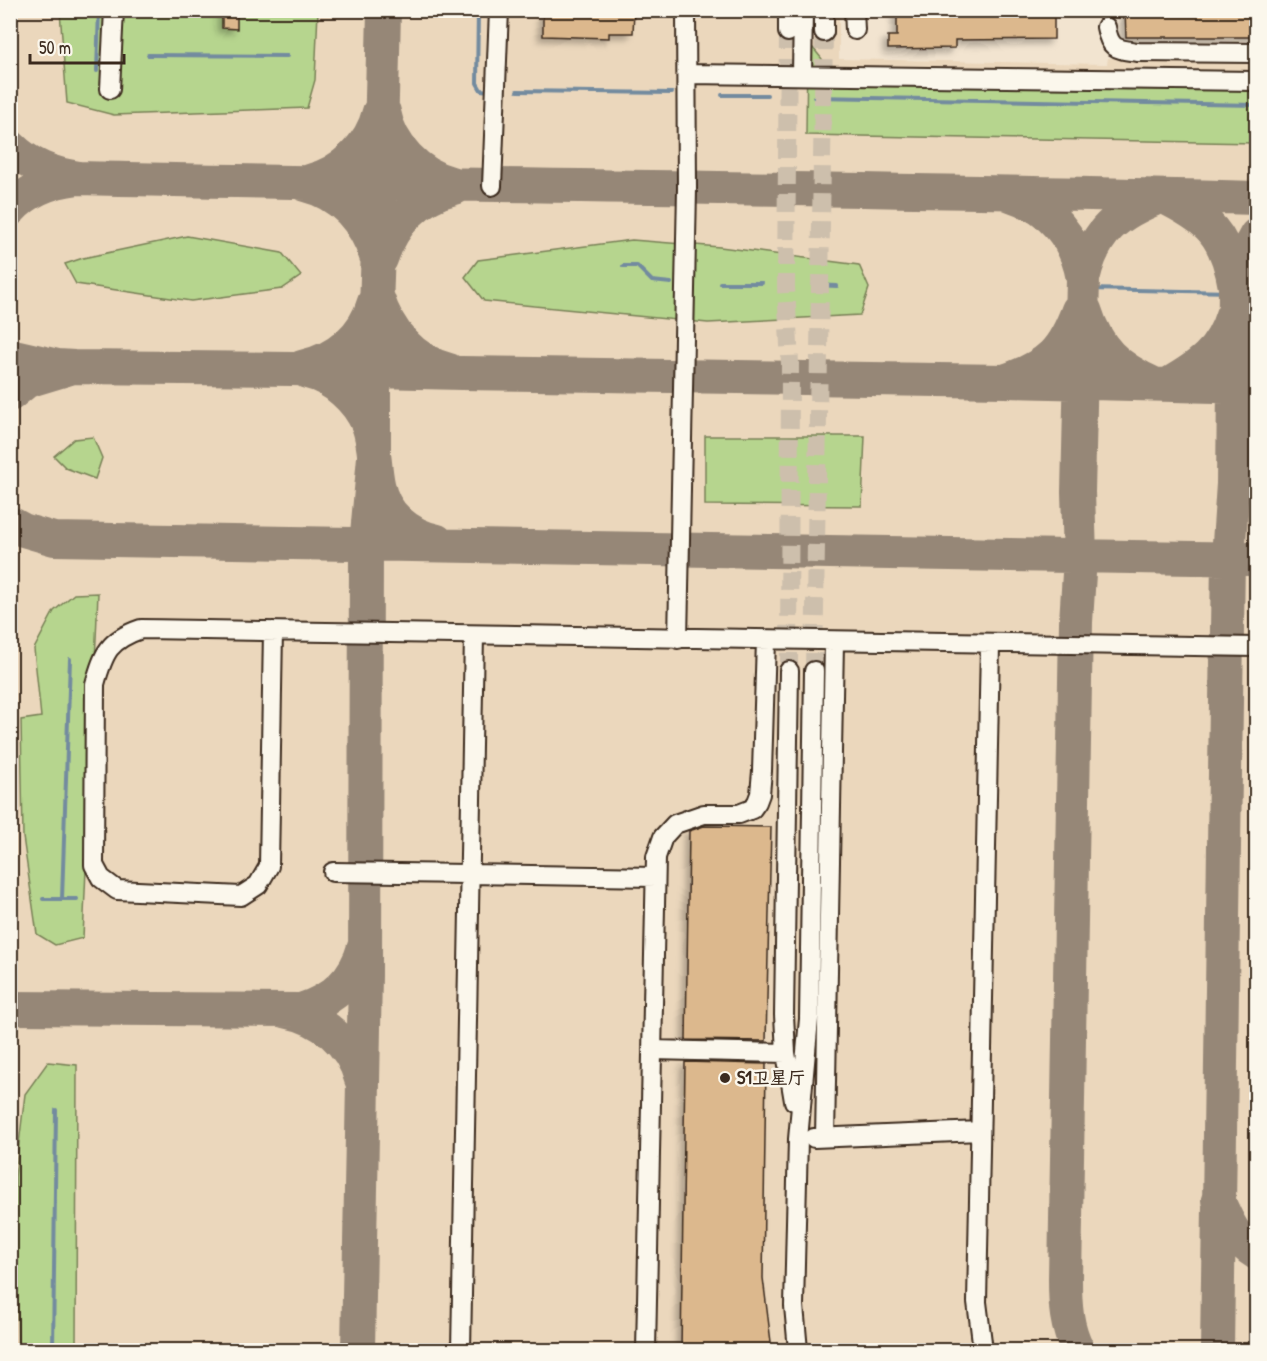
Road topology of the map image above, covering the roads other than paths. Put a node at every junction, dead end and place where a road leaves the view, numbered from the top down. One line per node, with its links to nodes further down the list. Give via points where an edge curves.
1 (114, 10): 16 (lane)
2 (499, 10): 17 (lane)
3 (686, 10): 13 (lane)
4 (788, 10): 10 (lane)
5 (803, 10): 14 (lane)
6 (824, 10): 11 (lane)
7 (854, 10): 9 (lane)
8 (1106, 27): 12 (lane, via 1108,40 1121,50)
9 (855, 30)
10 (788, 32)
11 (824, 32)
12 (1257, 53)
13 (687, 74): 14 (lane); 20 (lane)
14 (802, 74): 15 (lane)
15 (1257, 81)
16 (110, 89)
17 (492, 186)
18 (273, 631): 18 (lane, via 269,866 258,885 241,896 117,890 101,878 94,865 95,684 103,658 121,636 141,629); 19 (lane)
19 (474, 635): 20 (lane); 28 (lane)
20 (678, 639): 21 (lane)
21 (766, 640): 22 (lane); 29 (lane, via 762,771 757,802 752,809 739,814 704,814 675,824 659,846)
22 (834, 642): 23 (lane); 33 (lane)
23 (990, 645): 24 (lane); 32 (lane)
24 (1257, 647)
25 (789, 671): 31 (lane)
26 (814, 671): 34 (lane, via 809,1019)
27 (333, 872): 28 (lane)
28 (470, 875): 29 (lane); 35 (lane)
29 (655, 877): 30 (lane)
30 (652, 1050): 31 (lane); 36 (lane)
31 (786, 1053): 34 (lane)
32 (981, 1131): 33 (lane); 38 (lane, via 977,1302)
33 (825, 1137): 34 (lane)
34 (798, 1138): 37 (lane, via 794,1306)
35 (461, 1350)
36 (646, 1350)
37 (798, 1350)
38 (983, 1350)

